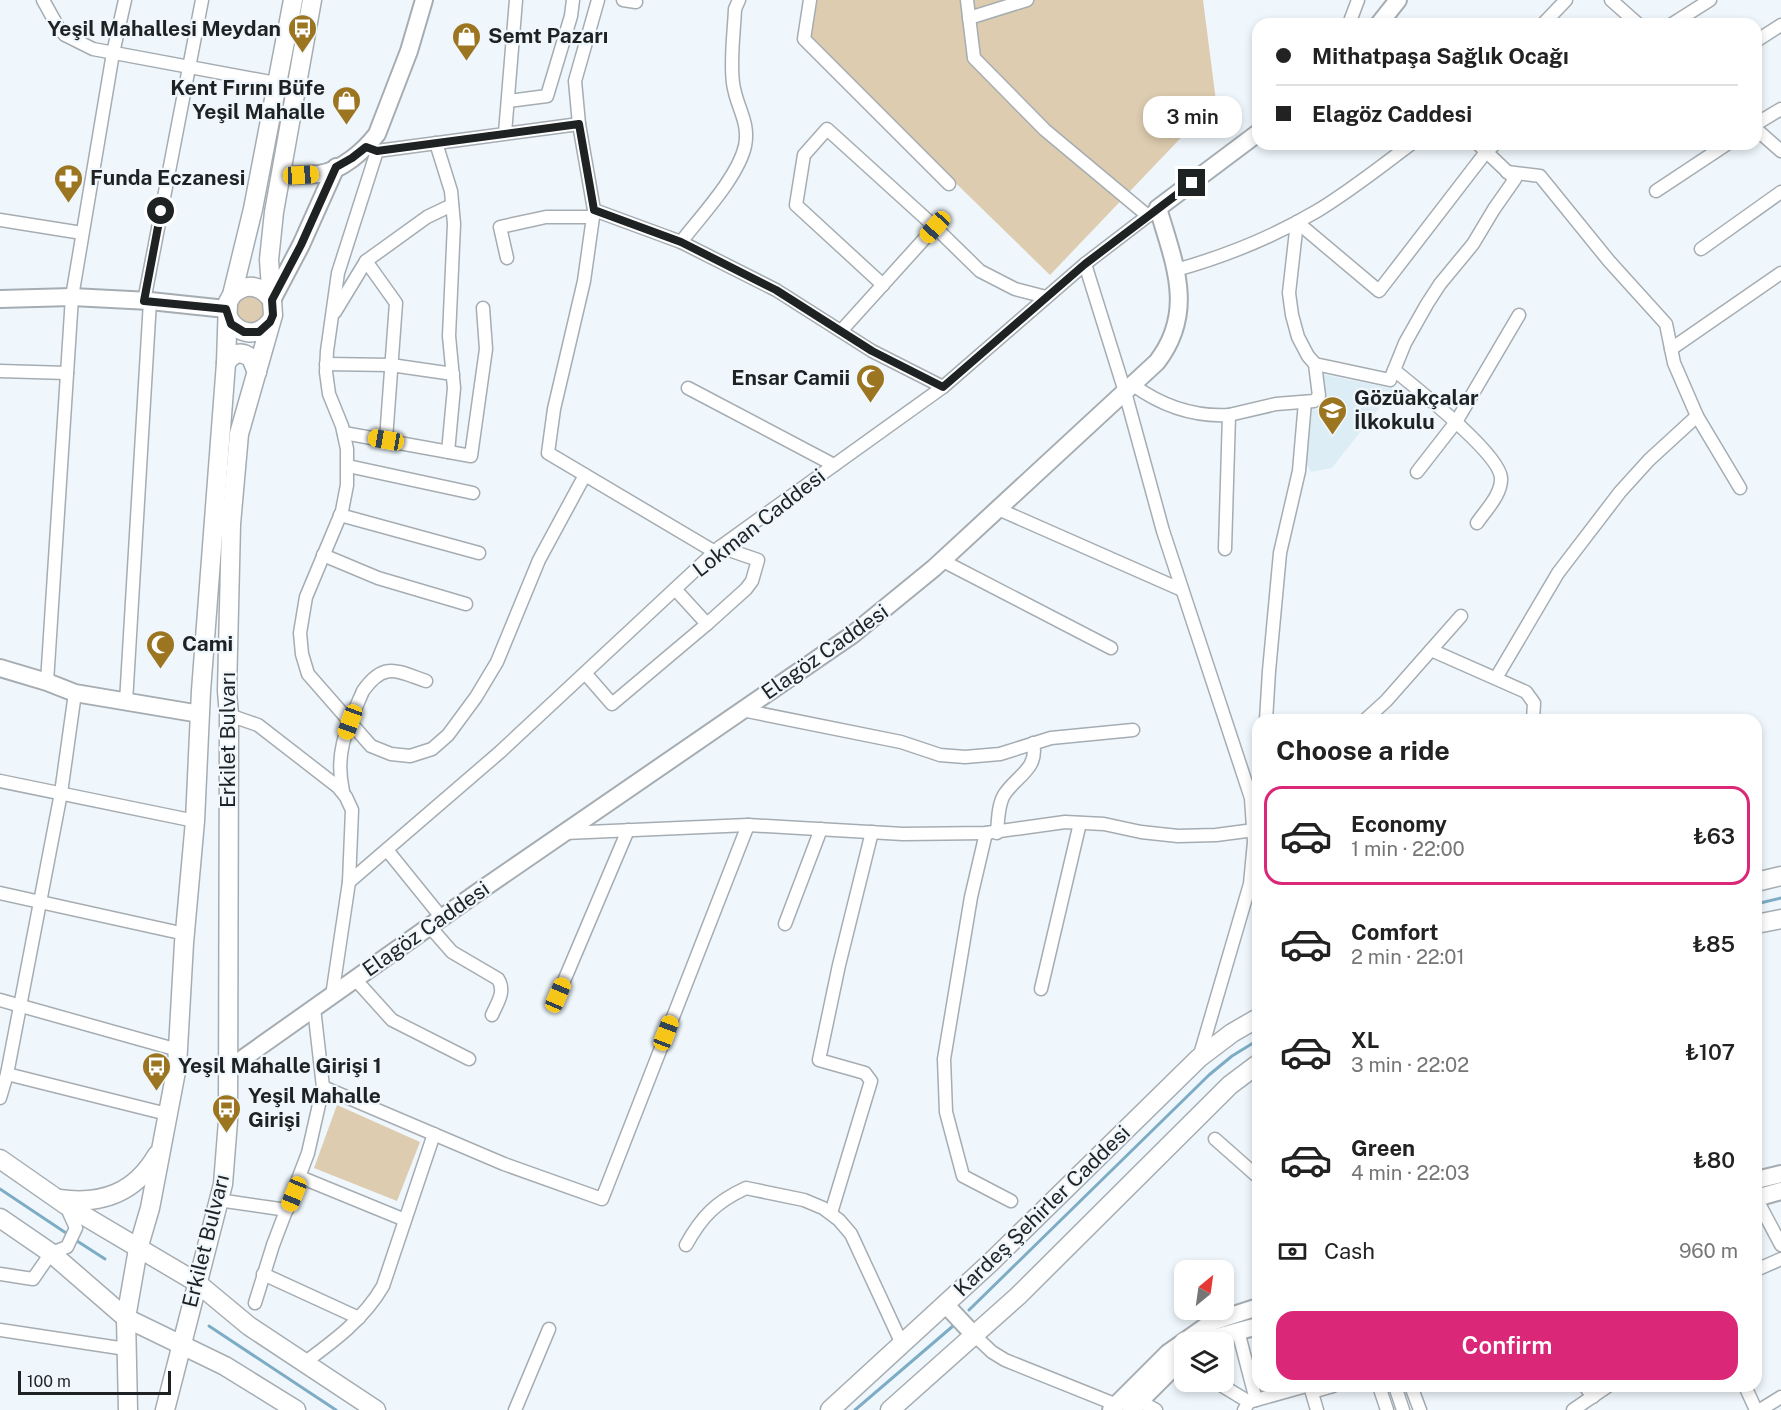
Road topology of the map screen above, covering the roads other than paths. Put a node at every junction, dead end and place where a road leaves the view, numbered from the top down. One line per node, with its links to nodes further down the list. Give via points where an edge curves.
1 (44, 0): 29 (street, via 65,34 83,46)
2 (125, 0): 29 (street)
3 (202, 0): 30 (street)
4 (293, 0): 31 (main road, Erkilet Bulvarı)
5 (312, 0): 48 (main road, Erkilet Bulvarı)
6 (424, 0): 40 (street)
7 (516, 0): 32 (street)
8 (573, 0): 32 (street, via 547,96)
9 (598, 0): 35 (street, via 575,81)
10 (623, 0): 20 (street)
11 (739, 0): 60 (street, via 735,9 733,81 746,122 745,144 732,175)
12 (810, 0): 49 (street, via 804,39)
13 (967, 0): 21 (street)
14 (1027, 0): 21 (street)
15 (1358, 0): 22 (street)
16 (1398, 0): 23 (street)
17 (1566, 0): 24 (street)
18 (1611, 0): 25 (street)
19 (1710, 0): 26 (street)
20 (636, 2)
21 (969, 18): 54 (street, via 974,58 1045,130)
22 (1351, 18)
23 (1384, 18)
24 (1550, 18)
25 (1631, 18)
26 (1682, 18)
27 (1781, 25): 28 (street)
28 (1762, 36)
29 (113, 53): 30 (street); 59 (street)
30 (188, 67): 31 (street); 72 (street)
31 (276, 83): 73 (main road, Erkilet Bulvarı, via 253,209)
32 (508, 101): 36 (street)
33 (1781, 109): 34 (street)
34 (1762, 120)
35 (579, 124): 36 (street); 55 (street)
36 (505, 133): 39 (street)
37 (1762, 134): 45 (street)
38 (1252, 138): 54 (street)
39 (436, 143): 40 (street); 52 (street)
40 (372, 149): 46 (street); 76 (street, via 338,273)
41 (1403, 150): 57 (street)
42 (1484, 150): 57 (street, via 1379,291)
43 (1489, 150): 47 (street)
44 (1718, 150): 50 (street)
45 (1781, 151)
46 (329, 170): 48 (street); 53 (street, via 291,184); 71 (street, via 301,245)
47 (1507, 172): 79 (street, via 1540,176 1608,261 1666,324); 84 (street, via 1515,179 1473,244 1427,304)
48 (280, 176): 53 (main road, Erkilet Bulvarı)
49 (949, 184)
50 (1656, 191)
51 (1781, 192): 61 (street)
52 (452, 205): 63 (street, via 427,217); 88 (street, via 449,336)
53 (274, 212): 71 (main road, Erkilet Bulvarı, via 269,260)
54 (1153, 212): 64 (street, Lokman Caddesi); 65 (street, Elagöz Caddesi)
55 (594, 214): 60 (street); 62 (street, via 546,217 500,227); 102 (street, via 548,453)
56 (0, 220): 59 (street)
57 (1297, 222): 65 (street, via 1249,246); 82 (street, via 1290,304 1298,337)
58 (935, 227): 67 (street); 67 (street, via 827,129 804,155 796,205); 69 (street, via 980,271 1015,289)
59 (82, 233): 68 (street)
60 (681, 242): 78 (street, via 776,290)
61 (1701, 249)
62 (507, 258)
63 (366, 261): 76 (street); 83 (street, via 396,303)
64 (1085, 264): 69 (street, Lokman Caddesi); 91 (street)
65 (1176, 270): 91 (street, Elagöz Caddesi, via 1180,302 1174,332 1157,362)
66 (1781, 273): 79 (street)
67 (883, 285): 78 (street)
68 (72, 297): 70 (street); 72 (street); 87 (street)
69 (1046, 297): 89 (street, Lokman Caddesi)
70 (0, 299)
71 (272, 300): 73 (main road, via 253,286 238,290); 77 (main road, Erkilet Bulvarı)
72 (147, 301): 73 (street); 126 (street)
73 (229, 307): 77 (main road, via 237,329 259,332); 80 (main road, Erkilet Bulvarı)
74 (483, 308): 98 (street, via 486,349 471,456)
75 (1518, 315): 95 (street)
76 (331, 318): 81 (street)
77 (270, 322): 86 (main road, Erkilet Bulvarı)
78 (841, 331): 89 (street)
79 (1671, 349): 94 (street)
80 (226, 363): 86 (main road, via 236,354 247,355); 128 (main road, Erkilet Bulvarı)
81 (326, 364): 83 (street); 96 (street, via 329,394)
82 (1314, 364): 84 (street, via 1390,380); 92 (street, via 1319,396)
83 (391, 365): 88 (street); 97 (street)
84 (1394, 370): 95 (street)
85 (0, 371): 87 (street)
86 (257, 372): 132 (main road, Erkilet Bulvarı, via 239,434 231,524)
87 (67, 373): 124 (street)
88 (453, 374): 98 (street)
89 (943, 387): 99 (street, Lokman Caddesi)
90 (688, 388): 99 (street)
91 (1129, 388): 93 (street, via 1181,410); 105 (street, Elagöz Caddesi); 114 (street, via 1163,531)
92 (1305, 402): 93 (street); 129 (street, via 1299,471 1280,553)
93 (1228, 415): 108 (street)
94 (1697, 416): 103 (street); 122 (street, via 1620,492 1557,573)
95 (1456, 422): 101 (street); 107 (street, via 1498,467 1501,476 1499,492)
96 (344, 433): 97 (street); 100 (street)
97 (386, 440): 98 (street)
98 (448, 452)
99 (834, 465): 109 (street, Lokman Caddesi)
100 (348, 466): 104 (street); 106 (street)
101 (1417, 472)
102 (585, 475): 109 (street); 133 (street, via 539,560 497,662 443,740 425,752 397,755 371,746)
103 (1740, 488)
104 (472, 493)
105 (998, 509): 112 (street, Elagöz Caddesi); 114 (street)
106 (340, 515): 110 (street); 111 (street)
107 (1477, 523)
108 (1225, 549)
109 (717, 550): 113 (street, Lokman Caddesi); 117 (street, via 758,560 746,589)
110 (479, 553)
111 (323, 555): 115 (street, via 378,578); 133 (street, via 303,611 302,654 308,674)
112 (943, 561): 118 (street); 127 (street, Elagöz Caddesi, via 852,635)
113 (675, 589): 117 (street); 121 (street, Lokman Caddesi)
114 (1182, 590): 137 (street)
115 (466, 604)
116 (1461, 616): 119 (street)
117 (707, 624): 121 (street, via 612,704)
118 (1112, 648)
119 (1431, 650): 122 (street); 130 (street)
120 (0, 668): 124 (street)
121 (585, 673): 149 (street, Lokman Caddesi)
122 (1496, 678): 131 (street, via 1529,695)
123 (426, 681): 133 (street, via 393,669 383,672 363,691)
124 (47, 682): 125 (street)
125 (75, 693): 126 (street); 139 (street)
126 (126, 702): 128 (street)
127 (742, 710): 135 (street, via 901,742 954,757 994,755); 147 (street, Elagöz Caddesi)
128 (200, 714): 140 (main road, Erkilet Bulvarı)
129 (1266, 714)
130 (1372, 714)
131 (1534, 714)
132 (229, 715): 138 (street, via 258,725); 174 (main road, Erkilet Bulvarı)
133 (350, 722): 138 (street, via 340,756)
134 (1133, 730): 135 (street)
135 (1033, 743): 148 (street, via 1032,764 1009,788)
136 (0, 781): 139 (street)
137 (1252, 790)
138 (343, 791): 153 (street, via 352,810)
139 (61, 793): 140 (street); 155 (street)
140 (195, 821): 160 (main road, Erkilet Bulvarı)
141 (1080, 823): 145 (street, via 1178,836); 148 (street); 162 (street)
142 (748, 825): 143 (street); 144 (street); 179 (street, via 602,1199)
143 (821, 829): 146 (street); 159 (street)
144 (628, 830): 147 (street); 163 (street)
145 (1252, 830)
146 (872, 832): 148 (street); 194 (street, via 819,1060 865,1073 871,1081)
147 (564, 833): 157 (street, Elagöz Caddesi)
148 (991, 833): 190 (street, via 971,897 945,1044 944,1093 963,1176)
149 (387, 850): 153 (street, Lokman Caddesi); 157 (street)
150 (1252, 871): 172 (street)
151 (1781, 876): 152 (main road)
152 (1762, 881)
153 (349, 882): 164 (street)
154 (0, 893): 155 (street)
155 (40, 902): 160 (street); 166 (street)
156 (1781, 919): 158 (main road)
157 (436, 922): 161 (street, Elagöz Caddesi); 168 (street, via 452,952 498,979 502,993)
158 (1762, 923)
159 (785, 924)
160 (185, 934): 170 (main road, Erkilet Bulvarı)
161 (355, 980): 164 (street, Elagöz Caddesi); 171 (street, via 392,1020)
162 (1041, 990)
163 (558, 995)
164 (332, 996): 167 (street, Elagöz Caddesi)
165 (0, 1000): 166 (street)
166 (20, 1006): 170 (street); 175 (street)
167 (314, 1008): 174 (street, Elagöz Caddesi); 176 (street)
168 (492, 1016)
169 (1252, 1021): 172 (main road, Kardeş Şehirler Caddesi)
170 (178, 1050): 178 (main road, Erkilet Bulvarı)
171 (469, 1059)
172 (1199, 1059): 209 (main road, Kardeş Şehirler Caddesi)
173 (1252, 1068): 218 (main road, Kardeş Şehirler Caddesi, via 1230,1085)
174 (228, 1069): 189 (main road, Erkilet Bulvarı, via 228,1121)
175 (7, 1074): 177 (street); 178 (street)
176 (323, 1087): 179 (street); 185 (street)
177 (0, 1098)
178 (167, 1114): 181 (main road, Erkilet Bulvarı)
179 (434, 1134): 196 (street)
180 (1215, 1139): 183 (street)
181 (161, 1148): 191 (main road, via 141,1176 118,1193 89,1201); 200 (main road, Erkilet Bulvarı)
182 (0, 1159): 191 (main road)
183 (1252, 1172)
184 (1781, 1174): 186 (street)
185 (300, 1177): 193 (street); 196 (street)
186 (1762, 1179)
187 (1781, 1191): 188 (street)
188 (1762, 1196)
189 (218, 1200): 193 (street); 197 (main road, Erkilet Bulvarı)
190 (1011, 1201)
191 (61, 1202): 200 (main road); 201 (street, via 76,1228)
192 (1762, 1209): 199 (street)
193 (287, 1210): 205 (street)
194 (831, 1213): 198 (street, via 804,1200 747,1188 706,1214); 220 (street, via 851,1234)
195 (0, 1218): 201 (main road)
196 (405, 1220): 212 (street, via 383,1286)
197 (207, 1242): 206 (main road, Erkilet Bulvarı); 208 (main road, via 210,1272)
198 (686, 1245)
199 (1781, 1245)
200 (138, 1249): 206 (main road); 211 (main road, Erkilet Bulvarı)
201 (59, 1250): 204 (street, via 33,1279); 211 (main road)
202 (1781, 1259): 203 (street)
203 (1762, 1267)
204 (0, 1274)
205 (263, 1274): 207 (street); 212 (street)
206 (196, 1282): 208 (main road); 219 (main road, Erkilet Bulvarı)
207 (255, 1303)
208 (222, 1304): 222 (main road)
209 (945, 1304): 218 (street); 220 (main road, Kardeş Şehirler Caddesi)
210 (1252, 1310): 234 (street, via 1212,1322 1168,1353)
211 (126, 1318): 219 (main road); 221 (main road, Erkilet Bulvarı)
212 (359, 1318): 222 (street)
213 (1252, 1328): 216 (street)
214 (549, 1329): 239 (street)
215 (0, 1330): 221 (street)
216 (1238, 1331): 217 (street); 233 (street)
217 (1234, 1332)
218 (975, 1336): 234 (street, via 1005,1360); 241 (main road, Kardeş Şehirler Caddesi)
219 (181, 1344): 235 (main road, via 225,1365); 237 (main road, Erkilet Bulvarı)
220 (902, 1344): 240 (main road, Kardeş Şehirler Caddesi)
221 (126, 1349): 236 (main road, Erkilet Bulvarı)
222 (304, 1363): 238 (main road)
223 (1174, 1368): 234 (street)
224 (1231, 1392): 233 (street)
225 (1294, 1392): 233 (street)
226 (1310, 1392): 243 (street)
227 (1381, 1392): 244 (street)
228 (1397, 1392): 245 (street)
229 (1413, 1392): 246 (street)
230 (1588, 1392): 247 (street)
231 (1748, 1392): 248 (street)
232 (1781, 1397): 248 (street)
233 (1250, 1404)
234 (1124, 1406): 242 (street)
235 (288, 1407)
236 (128, 1410)
237 (165, 1410)
238 (376, 1410)
239 (515, 1410)
240 (830, 1410)
241 (890, 1410)
242 (1156, 1410)
243 (1317, 1410)
244 (1388, 1410)
245 (1403, 1410)
246 (1420, 1410)
247 (1573, 1410)
248 (1758, 1410)

